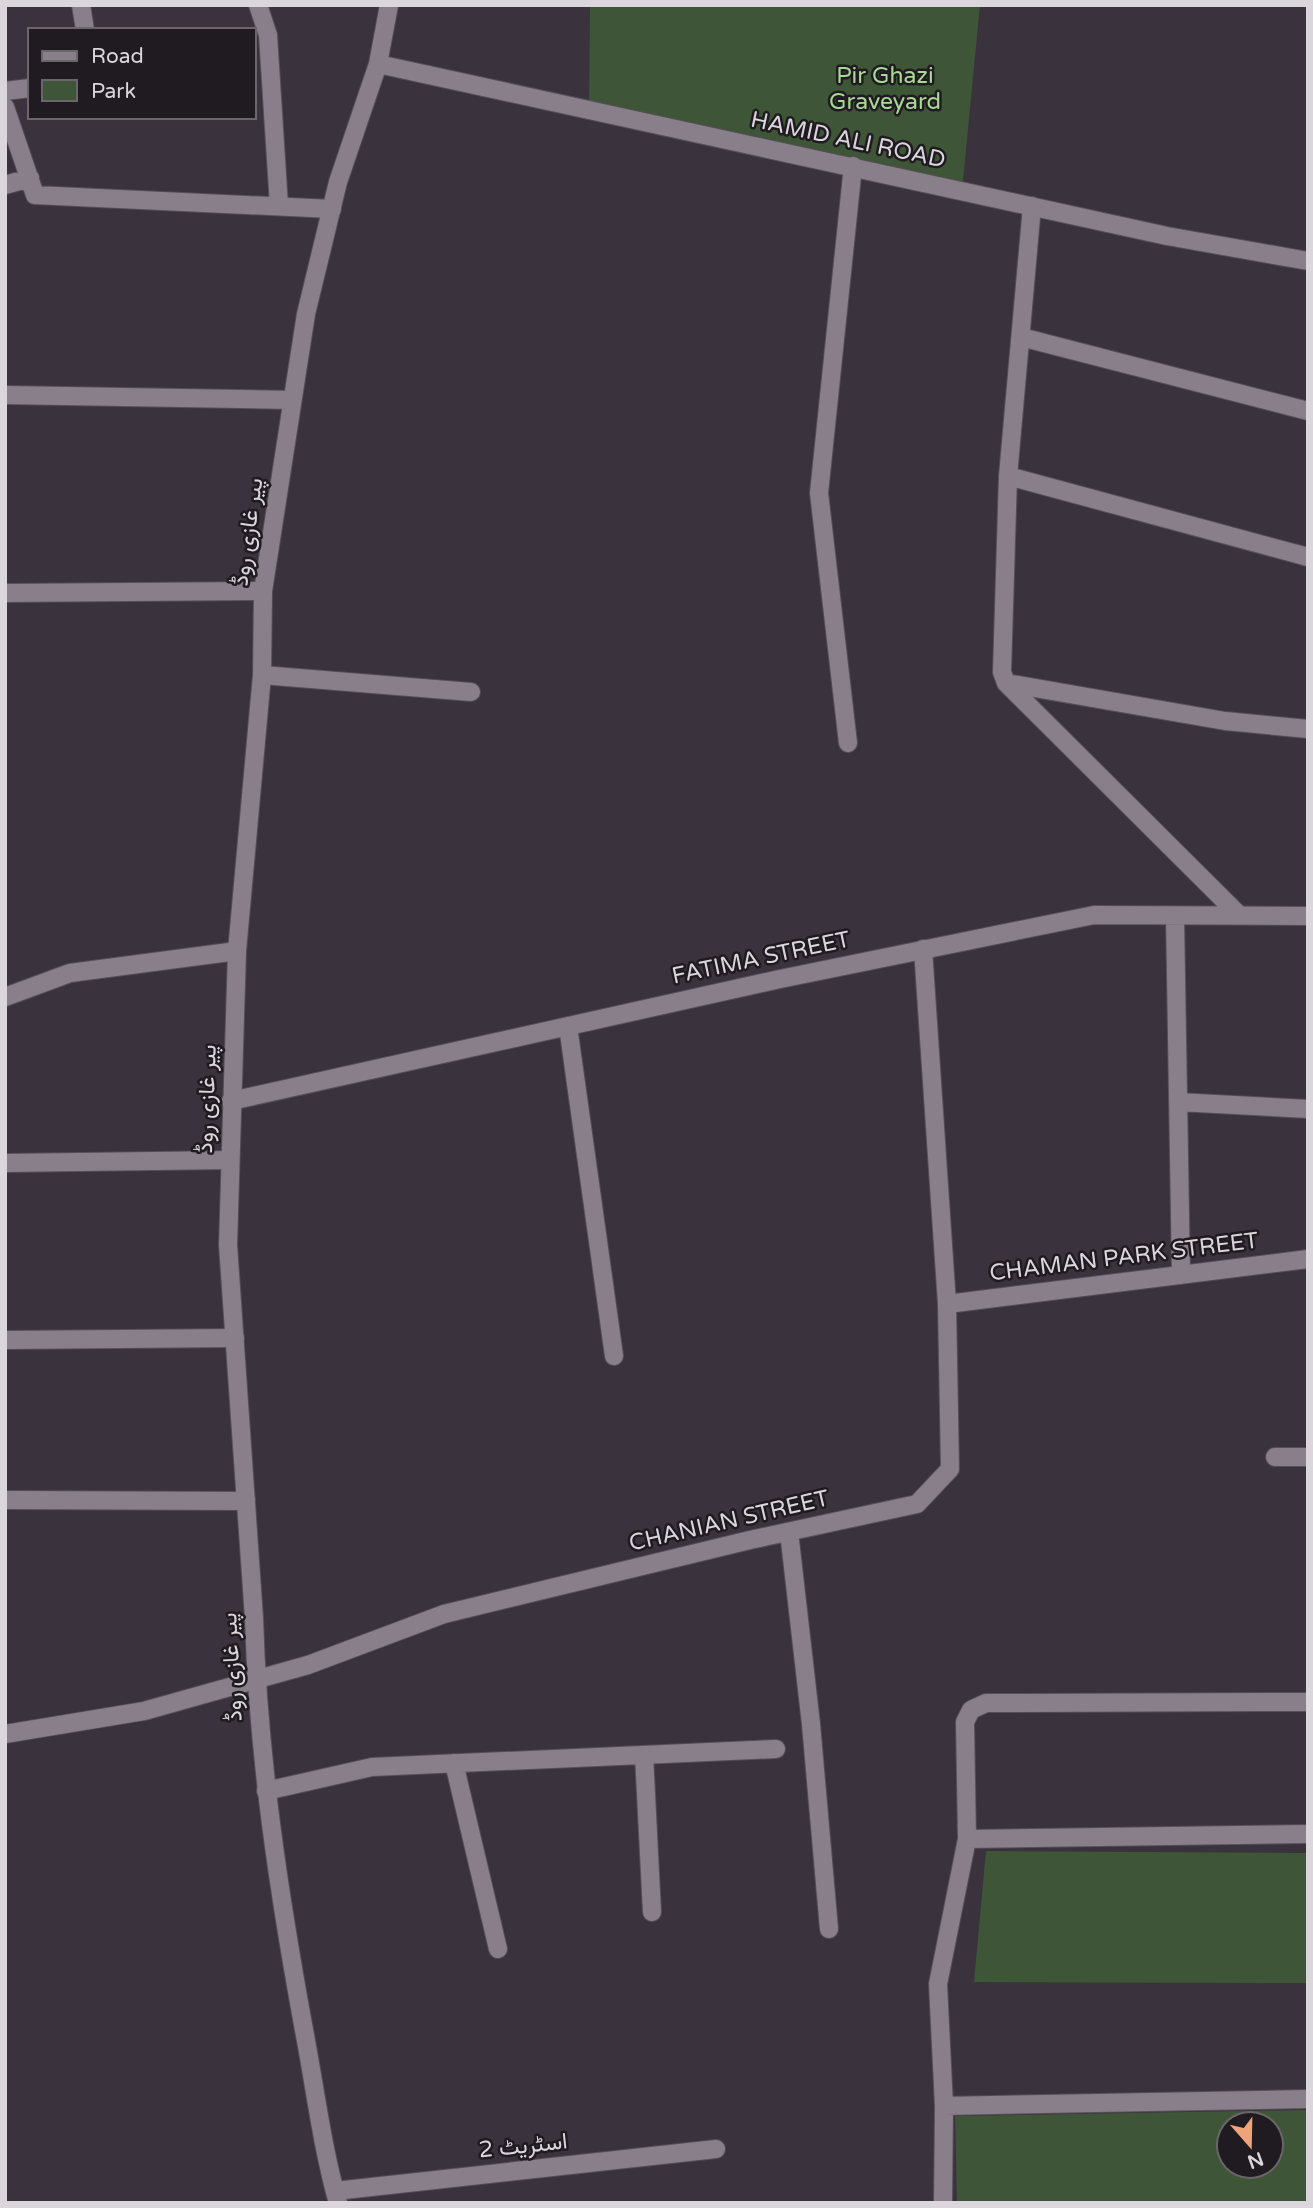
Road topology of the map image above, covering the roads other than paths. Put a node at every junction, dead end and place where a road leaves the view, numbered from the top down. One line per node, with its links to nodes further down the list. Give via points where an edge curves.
1 (81, 5): 4 (street)
2 (258, 5): 12 (street, via 268,34)
3 (389, 5): 5 (street, پیر غازی روڈ)
4 (85, 28)
5 (378, 64): 9 (street, HAMID ALI ROAD); 14 (street, پیر غازی روڈ)
6 (28, 88): 7 (street)
7 (5, 91)
8 (5, 107): 10 (street)
9 (853, 166): 13 (street, HAMID ALI ROAD); 28 (street, via 820,493)
10 (30, 178): 11 (street); 12 (street, via 35,195)
11 (5, 185)
12 (279, 206): 14 (street)
13 (1032, 206): 15 (street, HAMID ALI ROAD); 16 (street)
14 (332, 209): 18 (street, پیر غازی روڈ, via 306,314)
15 (1308, 261)
16 (1021, 337): 19 (street); 20 (street)
17 (5, 395): 18 (street)
18 (292, 400): 22 (street, پیر غازی روڈ)
19 (1308, 411)
20 (1008, 476): 21 (street); 25 (street, via 1002,671)
21 (1308, 557)
22 (263, 591): 23 (street); 24 (street, پیر غازی روڈ)
23 (5, 593)
24 (262, 676): 26 (street); 33 (street, پیر غازی روڈ)
25 (1006, 683): 27 (street, via 1225,721); 29 (street)
26 (471, 692)
27 (1308, 729)
28 (848, 743)
29 (1239, 915): 30 (street, FATIMA STREET); 31 (street, FATIMA STREET)
30 (1175, 916): 32 (street, FATIMA STREET, via 1094,915); 37 (street)
31 (1308, 916)
32 (923, 949): 35 (street, FATIMA STREET); 43 (street, CHANIAN STREET)
33 (237, 951): 34 (street, via 70,973); 36 (street, پیر غازی روڈ)
34 (5, 997)
35 (568, 1026): 36 (street, FATIMA STREET); 46 (street)
36 (231, 1101): 39 (street, پیر غازی روڈ)
37 (1178, 1102): 38 (street); 42 (street)
38 (1308, 1109)
39 (230, 1160): 40 (street); 44 (street, پیر غازی روڈ, via 228,1245)
40 (5, 1163)
41 (1308, 1259): 42 (street, CHAMAN PARK STREET)
42 (1181, 1275): 43 (street, CHAMAN PARK STREET)
43 (947, 1304): 51 (street, CHANIAN STREET, via 950,1469 918,1504)
44 (235, 1338): 45 (street); 50 (street, پیر غازی روڈ)
45 (5, 1340)
46 (614, 1356)
47 (1275, 1457): 48 (street)
48 (1308, 1457)
49 (5, 1500): 50 (street)
50 (246, 1502): 52 (street, پیر غازی روڈ)
51 (789, 1532): 52 (street, CHANIAN STREET, via 444,1614 308,1665); 62 (street)
52 (256, 1679): 54 (street, CHANIAN STREET, via 144,1711); 58 (street, پیر غازی روڈ)
53 (1308, 1702): 60 (street, via 986,1703 971,1710 965,1722)
54 (5, 1734)
55 (776, 1749): 56 (street)
56 (643, 1755): 57 (street); 61 (street)
57 (454, 1763): 58 (street, via 372,1767); 63 (street)
58 (266, 1791): 67 (street, پیر غازی روڈ, via 287,1940)
59 (1308, 1834): 60 (street)
60 (967, 1839): 65 (street, via 938,1984)
61 (652, 1912)
62 (830, 1929)
63 (498, 1949)
64 (1308, 2099): 65 (street)
65 (944, 2106): 68 (street)
66 (716, 2150): 67 (street, اسٹریٹ 2)
67 (337, 2197)
68 (943, 2203)

